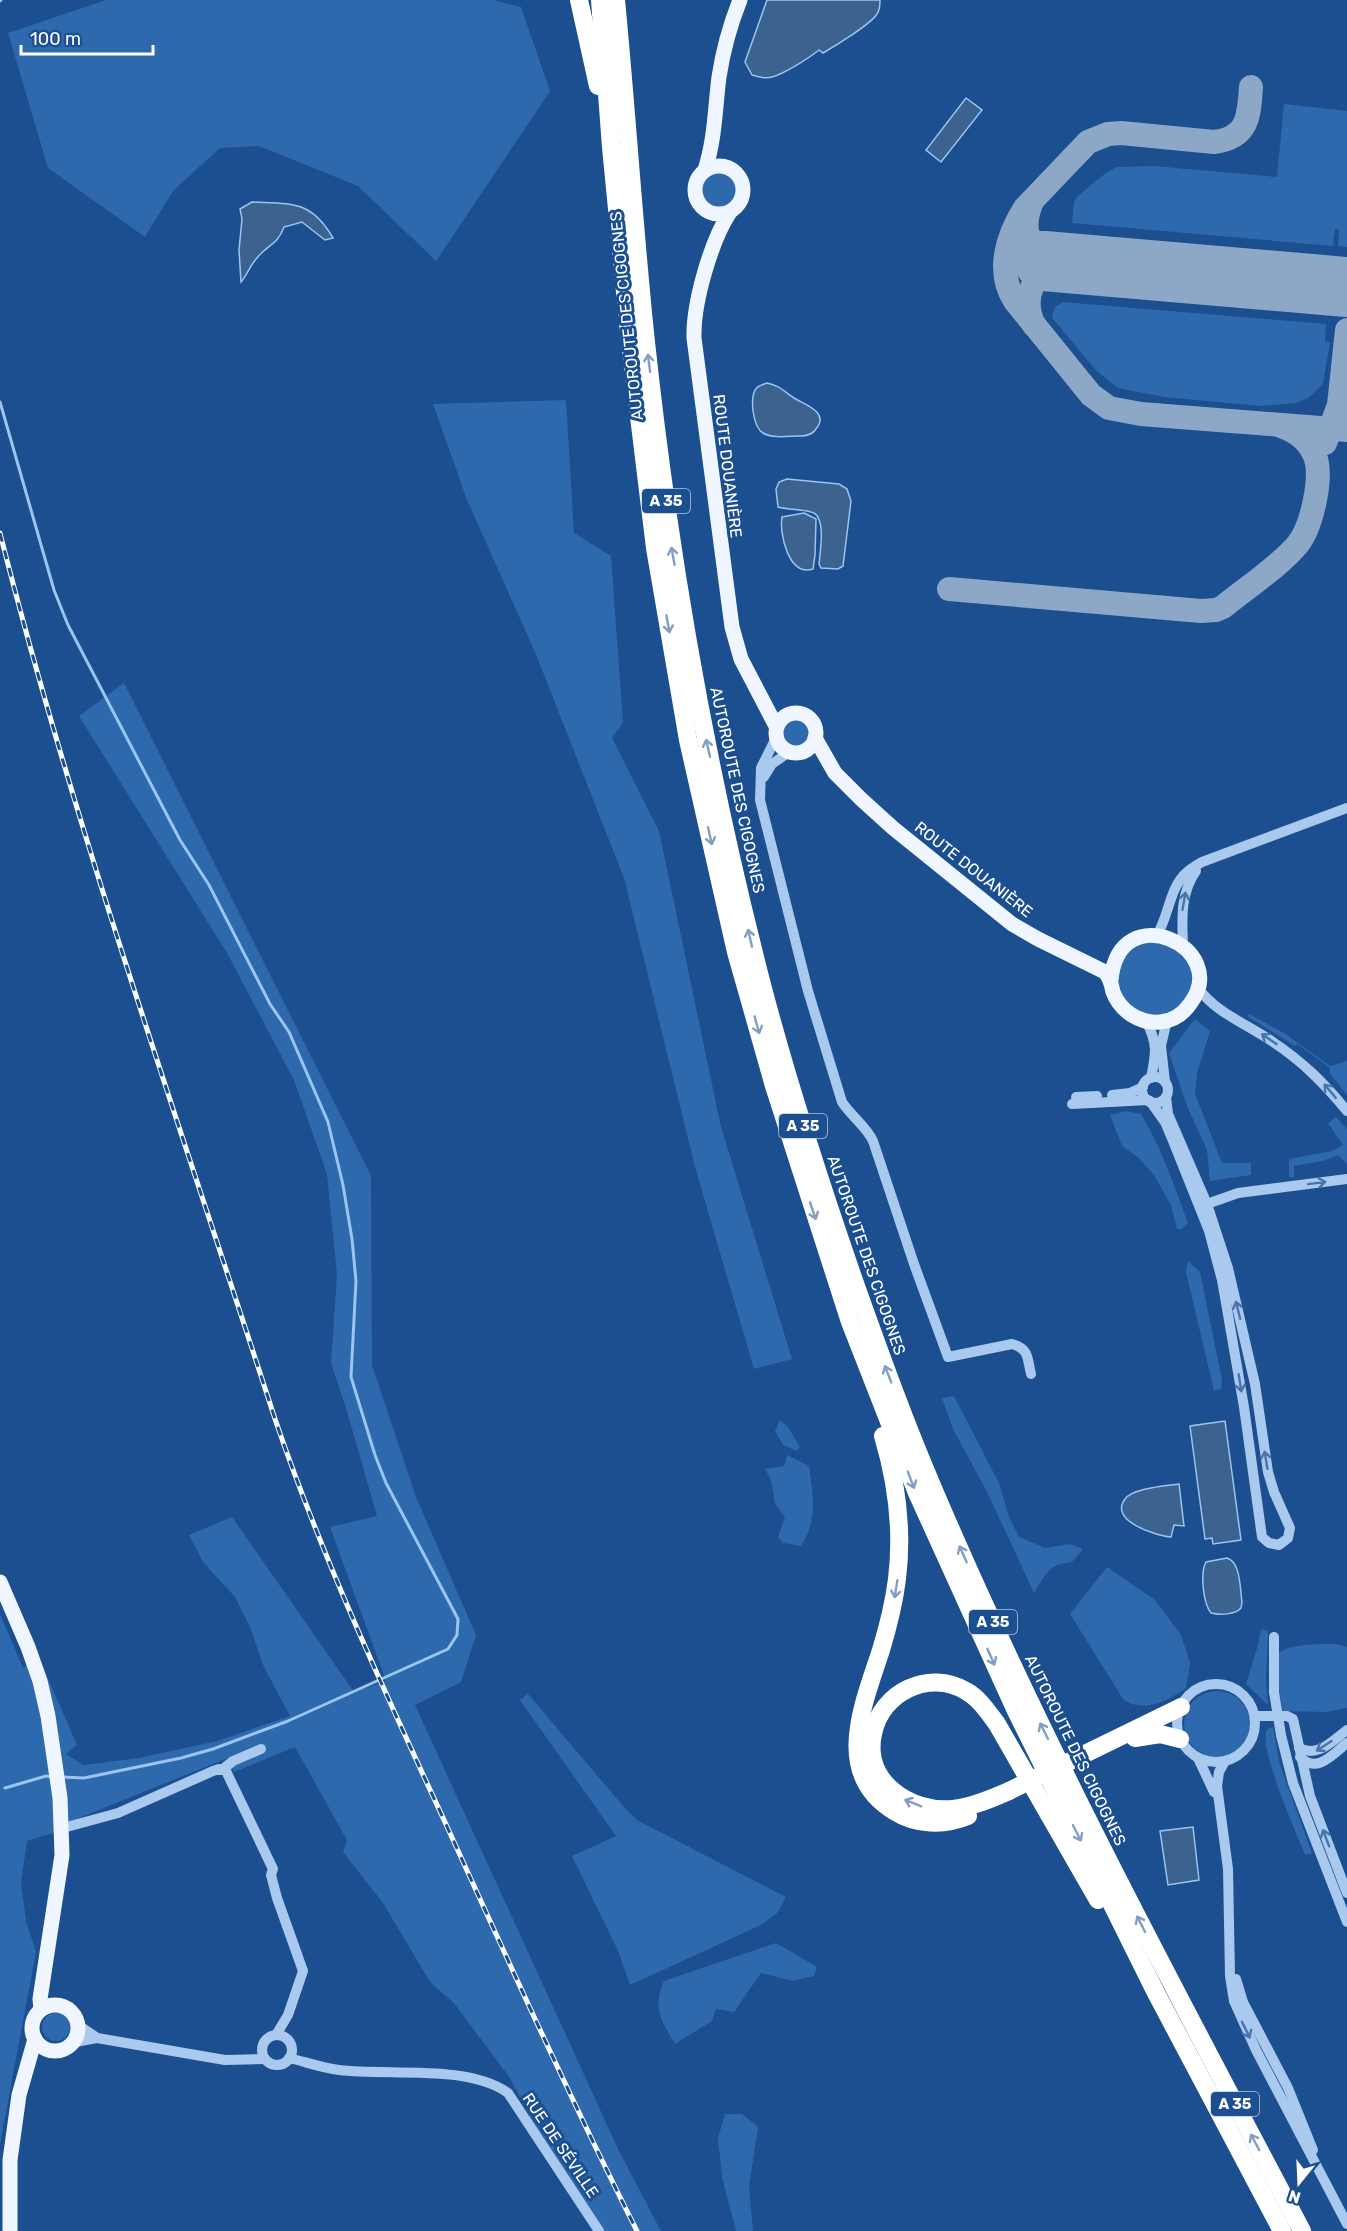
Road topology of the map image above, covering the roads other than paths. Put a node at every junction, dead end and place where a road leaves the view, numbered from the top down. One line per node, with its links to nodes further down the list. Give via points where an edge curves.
1 (579, 0): 6 (highway)
2 (600, 0): 6 (highway, AUTOROUTE DES CIGOGNES / A 35)
3 (616, 0): 77 (highway, AUTOROUTE DES CIGOGNES / A 35, one-way to 3, via 1031,1706 932,1486 876,1344 789,1080 752,948 705,735 671,546 646,342)
4 (740, 0): 5 (main road, via 724,51)
5 (716, 124): 7 (main road); 8 (main road)
6 (611, 147): 36 (highway, AUTOROUTE DES CIGOGNES / A 35, one-way to 36, via 655,548 688,740 736,952 770,1074)
7 (727, 167): 8 (main road, via 712,166); 10 (main road, via 739,175 744,190)
8 (705, 170): 9 (main road, via 695,193)
9 (706, 211): 10 (main road); 11 (main road, ROUTE DOUANIÈRE)
10 (730, 212): 11 (main road, ROUTE DOUANIÈRE)
11 (714, 243): 12 (main road, ROUTE DOUANIÈRE, via 695,311 695,349 732,627 741,659)
12 (758, 691): 13 (main road, ROUTE DOUANIÈRE); 14 (main road, ROUTE DOUANIÈRE)
13 (793, 713): 14 (main road, via 782,718); 15 (main road, via 808,717 815,726)
14 (776, 732): 16 (main road, via 779,745); 18 (street, via 761,768)
15 (815, 738): 16 (main road, via 811,747); 17 (main road, ROUTE DOUANIÈRE)
16 (795, 753): 17 (main road, ROUTE DOUANIÈRE); 18 (street, via 772,764)
17 (835, 773): 23 (main road, ROUTE DOUANIÈRE, via 875,813 1004,918)
18 (760, 782): 37 (street, via 760,800 783,894 840,1096 873,1141 948,1357 1012,1344 1026,1351)
19 (1345, 808): 20 (street)
20 (1202, 862): 21 (street, via 1181,879); 22 (street, one-way to 20, via 1185,894)
21 (1157, 935): 22 (main road); 24 (main road, via 1129,943)
22 (1184, 945): 26 (main road, via 1196,965)
23 (1074, 956): 24 (main road, ROUTE DOUANIÈRE); 25 (main road, ROUTE DOUANIÈRE, via 1105,972)
24 (1116, 958): 25 (main road)
25 (1111, 980): 28 (main road, via 1118,1002)
26 (1198, 988): 27 (main road, via 1184,1011); 33 (street, one-way to 26, via 1313,1071 1219,1009)
27 (1167, 1020): 28 (main road); 30 (street, via 1161,1046)
28 (1146, 1021): 29 (street, via 1155,1036 1156,1053)
29 (1147, 1082): 30 (street, via 1159,1078); 32 (street, via 1143,1094); 32 (street, via 1124,1095 1074,1100)
30 (1165, 1082): 31 (street)
31 (1166, 1097): 32 (street, via 1160,1102); 35 (street, via 1168,1114)
32 (1149, 1101): 35 (street, one-way to 35, via 1165,1122 1209,1231 1231,1326 1263,1538 1279,1545 1288,1538 1290,1528 1268,1472 1245,1336)
33 (1347, 1111)
34 (1347, 1179): 35 (street, one-way to 34, via 1238,1193)
35 (1207, 1204)
36 (859, 1347): 51 (highway, one-way to 51, via 892,1466 900,1541 891,1616 858,1724 860,1766 870,1789 883,1803 919,1821 956,1820); 58 (highway, AUTOROUTE DES CIGOGNES / A 35, one-way to 58, via 917,1493 1016,1711)
37 (1030, 1374)
38 (0, 1581): 53 (main road, via 40,1681)
39 (1274, 1637): 55 (street, bridge, via 1274,1692 1293,1783)
40 (1181, 1707): 41 (street, via 1200,1687 1221,1684 1243,1694); 43 (street); 46 (highway)
41 (1255, 1716): 47 (street, via 1293,1719); 49 (street, via 1249,1745 1244,1752)
42 (1347, 1730): 47 (street, one-way to 47, via 1319,1751)
43 (1180, 1739): 46 (highway, via 1152,1734); 48 (street)
44 (1347, 1743): 47 (street, via 1314,1765 1307,1764)
45 (261, 1749): 50 (street, via 226,1764)
46 (1098, 1750): 51 (highway, bridge)
47 (1299, 1753): 54 (street, one-way to 47, via 1310,1796)
48 (1198, 1758): 49 (street); 52 (street)
49 (1225, 1761): 52 (street, via 1217,1778)
50 (223, 1769): 53 (street, via 118,1813); 62 (street, via 229,1774 273,1869 271,1875 303,1971)
51 (1011, 1794): 58 (highway, one-way to 58, via 943,1809 917,1805 897,1795 879,1775 873,1759 875,1726 885,1708 906,1689 931,1682 951,1684 978,1700 997,1724 1059,1835)
52 (1218, 1807): 56 (street, via 1228,1869)
53 (63, 1828): 57 (main road)
54 (1347, 1893)
55 (1347, 1922)
56 (1230, 1953): 66 (street, one-way to 66, via 1234,2001); 70 (street, via 1243,2002)
57 (43, 1978): 59 (main road); 60 (main road)
58 (1155, 1991): 76 (highway, AUTOROUTE DES CIGOGNES / A 35)
59 (59, 2006): 60 (main road); 61 (main road, via 71,2012)
60 (41, 2009): 64 (main road, via 33,2027)
61 (78, 2025): 63 (street, RUE DE SÉVILLE); 65 (main road)
62 (281, 2036): 68 (street, via 266,2039); 69 (street)
63 (97, 2038): 65 (street, RUE DE SÉVILLE); 68 (street, RUE DE SÉVILLE, via 218,2059 236,2060)
64 (35, 2039): 67 (main road); 71 (main road)
65 (75, 2042): 67 (main road)
66 (1256, 2050): 70 (street); 72 (street)
67 (52, 2051): 71 (main road)
68 (264, 2053): 69 (street, RUE DE SÉVILLE, via 276,2064 281,2064)
69 (290, 2053): 75 (street, RUE DE SÉVILLE, via 338,2070 465,2077 499,2086 508,2093)
70 (1274, 2059): 72 (street, via 1309,2138)
71 (21, 2086): 74 (main road, via 9,2160)
72 (1319, 2171): 73 (street)
73 (1347, 2224)
74 (10, 2231)
75 (599, 2231)
76 (1282, 2231)
77 (1302, 2231)

